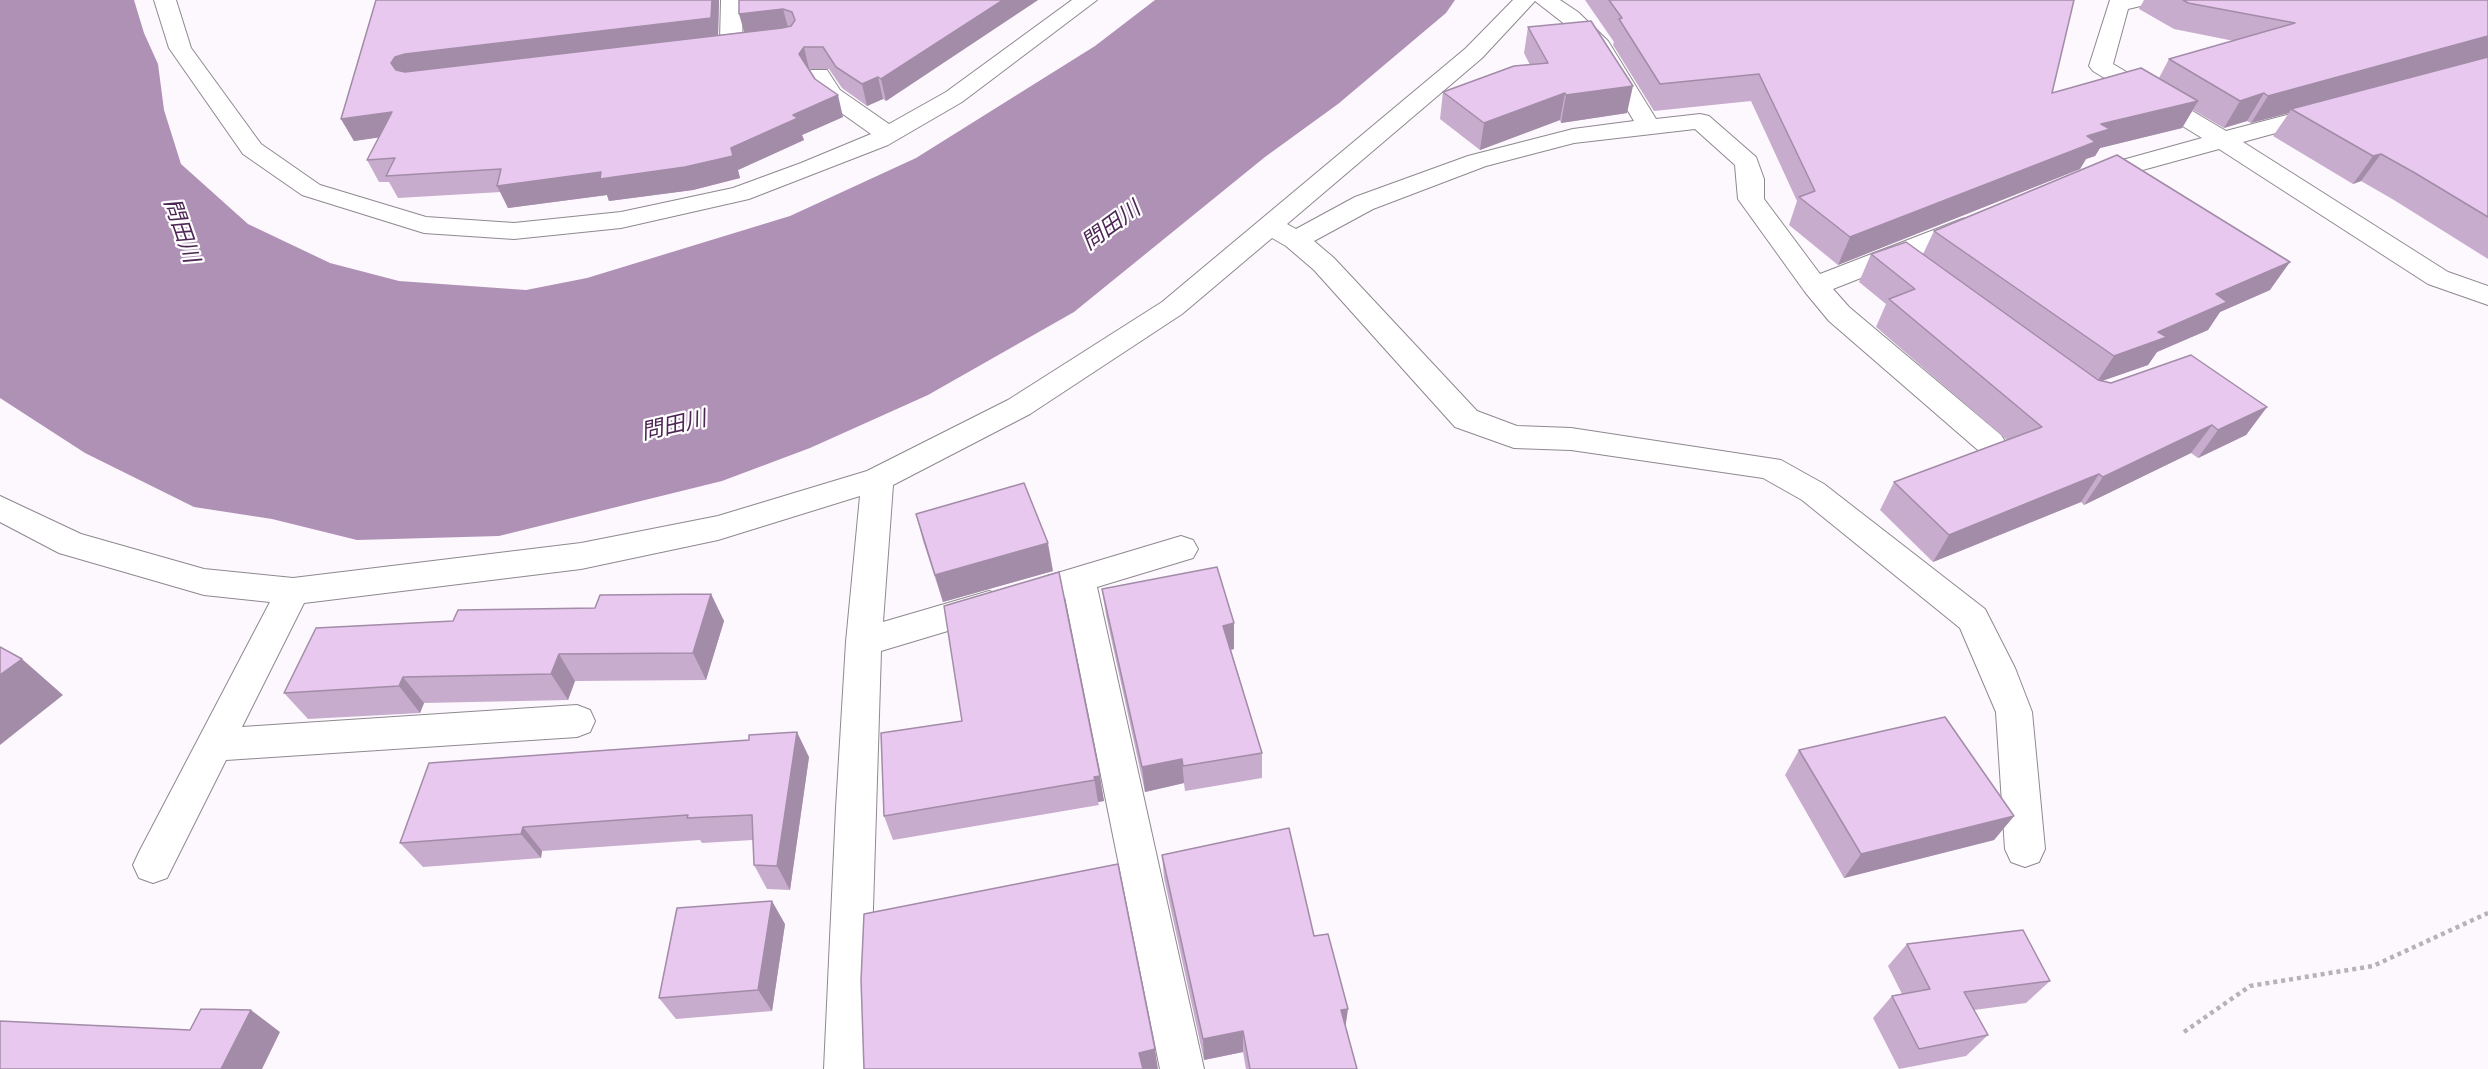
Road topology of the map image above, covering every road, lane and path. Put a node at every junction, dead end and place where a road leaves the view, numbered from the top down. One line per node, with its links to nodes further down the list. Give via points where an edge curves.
1 (165, 0): 11 (street, via 180,48 252,149 310,190 424,225 514,231 621,220 740,194)
2 (732, 0): 7 (street, via 742,45)
3 (1086, 0): 11 (street, via 954,97)
4 (1526, 0): 15 (street)
5 (1545, 0): 10 (street, via 1600,46)
6 (2137, 0): 12 (street, via 2118,5 2101,66)
7 (674, 53)
8 (819, 75): 11 (street, via 831,95)
9 (2347, 106): 12 (street)
10 (1648, 125): 15 (street, via 1573,136 1478,161); 18 (street, via 1700,121 1747,162 1752,199)
11 (888, 135)
12 (2221, 139): 13 (street); 19 (street, via 2438,278)
13 (2066, 186)
14 (1992, 217): 16 (street)
15 (1282, 232): 21 (street, via 1019,407); 29 (street, via 1324,264 1466,420 1514,437 1571,439 1770,468 1813,492 1973,619 2014,712)
16 (1897, 256): 17 (street); 18 (street)
17 (1925, 277)
18 (1815, 286): 20 (street, via 1839,314)
19 (2488, 296)
20 (1990, 443)
21 (878, 478): 25 (street, via 718,528 581,556); 26 (street)
22 (0, 508): 25 (street, via 71,544 204,582)
23 (1180, 549): 24 (street)
24 (1078, 579): 26 (street); 34 (street)
25 (293, 591): 28 (street)
26 (864, 642): 33 (street)
27 (577, 720): 28 (street)
28 (216, 745): 30 (street)
29 (2025, 849)
30 (153, 865)
31 (2488, 913): 32 (path, via 2373,966 2250,986)
32 (2184, 1032)
33 (846, 1069)
34 (1182, 1069)

